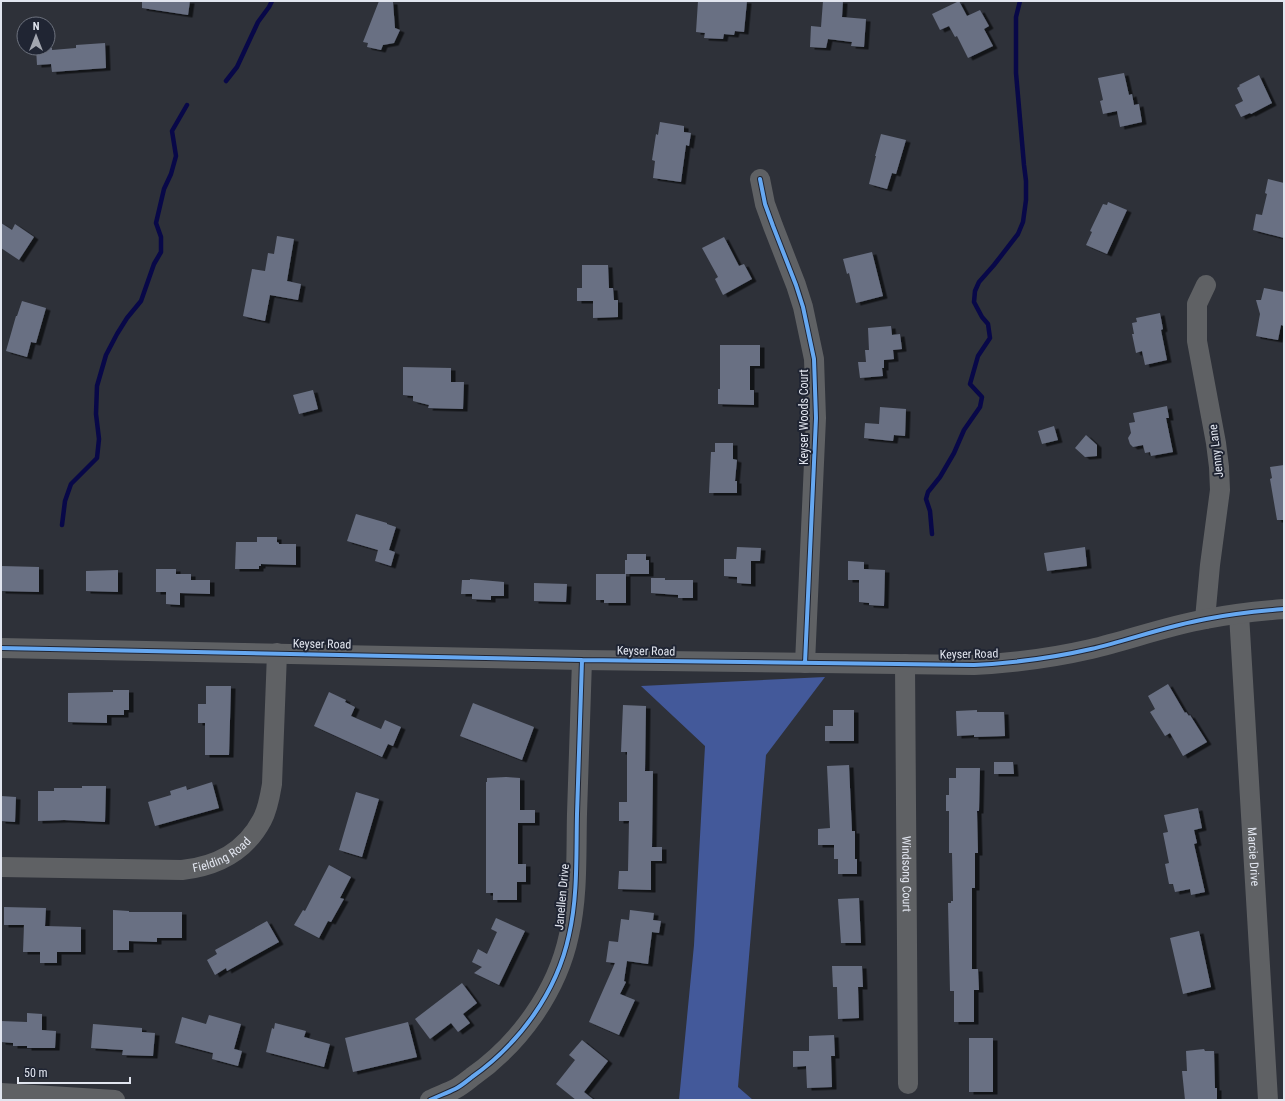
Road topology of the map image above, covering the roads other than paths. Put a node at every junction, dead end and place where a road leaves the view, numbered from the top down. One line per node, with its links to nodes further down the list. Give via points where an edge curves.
1 (760, 179): 9 (street, Keyser Woods Court, via 765,204 801,300 814,359 816,418)
2 (1206, 286): 5 (street, Jenny Lane, via 1197,304 1197,341 1216,443 1220,490)
3 (1284, 609): 4 (street, Keyser Road)
4 (1239, 614): 5 (street, Keyser Road); 16 (street, Marcie Drive)
5 (1205, 619): 10 (street, Keyser Road, via 1092,649 1035,660 974,665)
6 (1, 648): 7 (street, Keyser Road)
7 (277, 653): 8 (street, Keyser Road); 11 (street, Fielding Road, via 272,784 263,819 247,842 236,851 212,865 182,870)
8 (582, 660): 9 (street, Keyser Road); 15 (street, Janellen Drive, via 575,892 564,957 548,991 517,1037 480,1072 456,1088)
9 (805, 663): 10 (street, Keyser Road)
10 (905, 664): 12 (street, Windsong Court)
11 (1, 867)
12 (908, 1084)
13 (1, 1093): 14 (street)
14 (115, 1100)
15 (430, 1100)
16 (1268, 1100)

